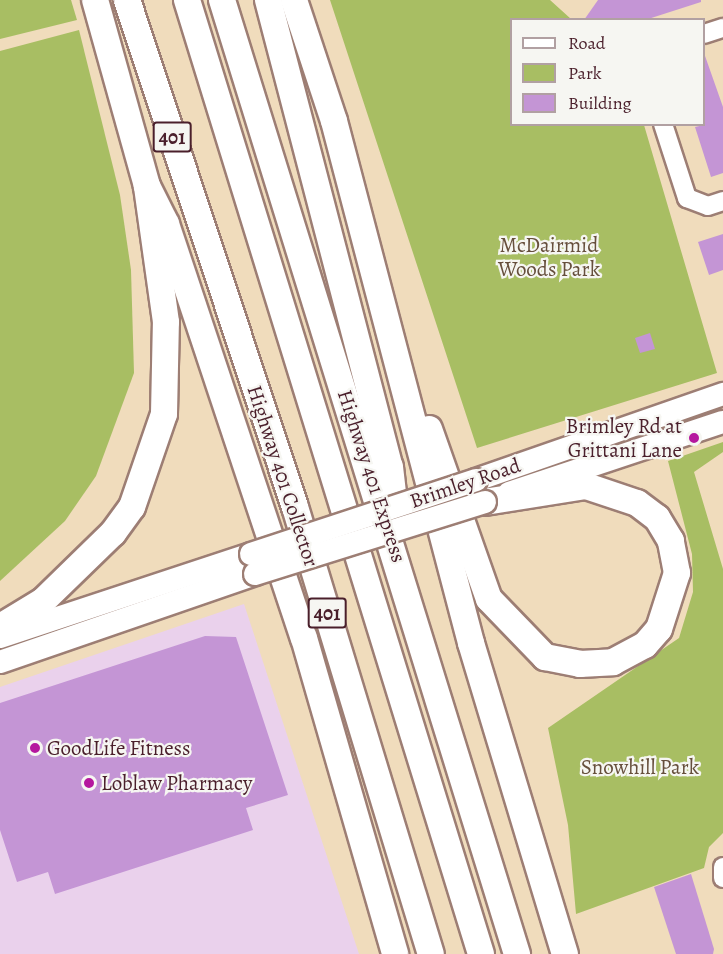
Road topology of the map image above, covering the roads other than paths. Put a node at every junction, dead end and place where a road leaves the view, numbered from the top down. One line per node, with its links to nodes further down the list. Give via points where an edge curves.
1 (95, 0): 12 (highway)
2 (127, 0): 26 (highway, Highway 401 Collector / 401, via 295,507)
3 (169, 0): 10 (highway)
4 (187, 0): 10 (highway, Highway 401 Express / 401)
5 (222, 0): 19 (highway, Highway 401 Express)
6 (268, 0): 19 (highway, via 390,467)
7 (294, 0): 14 (highway, via 334,121)
8 (723, 28): 9 (street)
9 (705, 34)
10 (215, 95): 27 (highway, Highway 401 Express / 401)
11 (664, 126): 13 (street, via 687,198 708,206)
12 (147, 186): 20 (highway, via 167,369 151,462 132,507 81,568); 25 (highway, via 166,224 300,627)
13 (723, 201)
14 (400, 373): 17 (highway, via 430,431 489,599 514,629 545,657 580,664 613,662 645,645 659,629 677,573 671,541 657,518 637,503 586,486); 29 (highway, via 471,643)
15 (723, 394): 17 (main road, Brimley Road)
16 (723, 422): 17 (main road, Brimley Road)
17 (480, 491): 18 (main road, Brimley Road, bridge)
18 (253, 564): 21 (main road, Brimley Road); 22 (main road, Brimley Road)
19 (402, 570): 28 (highway, Highway 401 Express)
20 (0, 627)
21 (0, 637)
22 (0, 662)
23 (723, 867): 24 (street)
24 (723, 878)
25 (395, 954)
26 (431, 954)
27 (481, 954)
28 (517, 954)
29 (565, 954)

